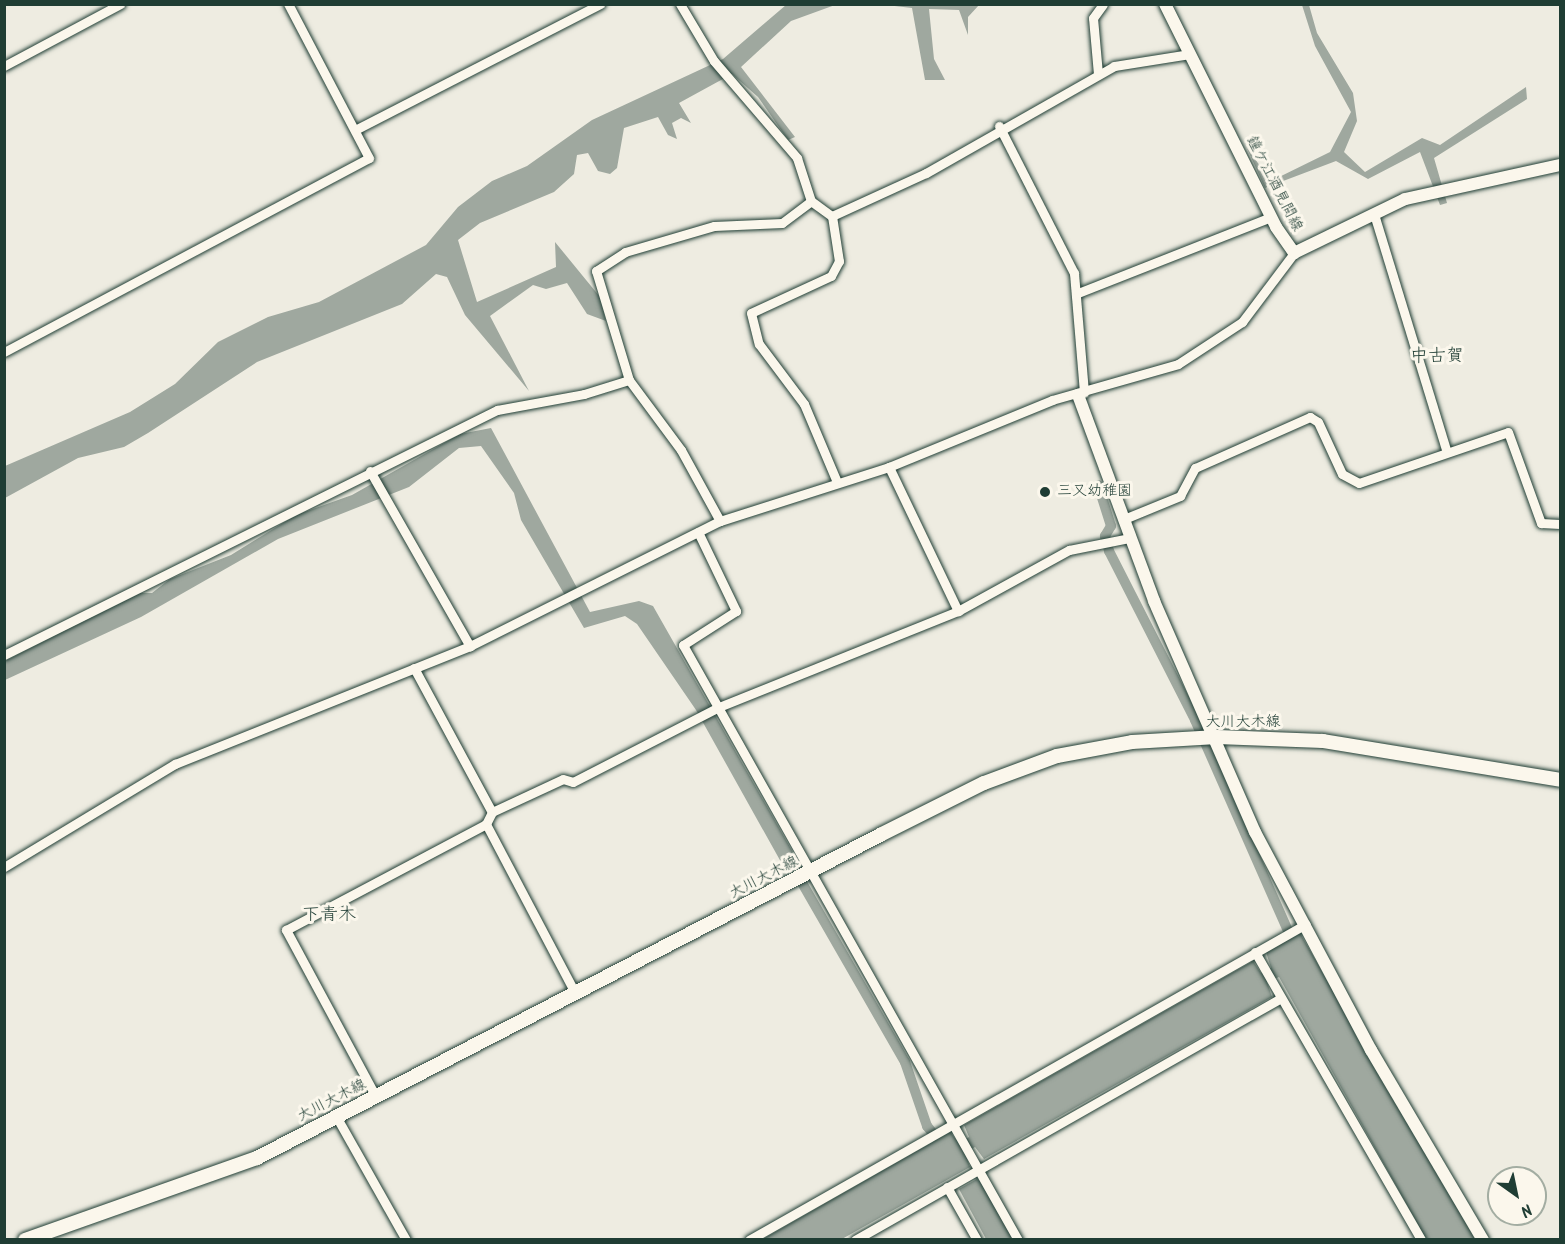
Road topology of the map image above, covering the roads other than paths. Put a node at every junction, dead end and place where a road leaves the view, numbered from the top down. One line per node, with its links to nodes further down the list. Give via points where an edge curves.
1 (120, 4): 8 (street)
2 (288, 4): 11 (street)
3 (600, 4): 11 (street)
4 (680, 4): 13 (street, via 714,61 797,158)
5 (1104, 4): 9 (street, via 1093,18)
6 (1165, 4): 7 (street, 鐘ケ江酒見間線)
7 (1190, 54): 9 (street, via 1130,61); 16 (street, 鐘ケ江酒見間線)
8 (4, 66)
9 (1098, 74): 10 (street)
10 (999, 126): 15 (street, via 926,172); 18 (street, via 1054,228)
11 (355, 130): 19 (street, via 369,158)
12 (1560, 165): 14 (street, 鐘ケ江酒見間線, via 1427,193)
13 (811, 201): 15 (street); 20 (street, via 782,223 714,226 603,263 597,280)
14 (1374, 214): 17 (street, 鐘ケ江酒見間線); 22 (street)
15 (832, 216): 25 (street, via 839,261 831,276 752,313 759,344 804,404)
16 (1271, 217): 17 (street, 鐘ケ江酒見間線); 18 (street)
17 (1294, 253): 21 (street, via 1242,322 1207,348 1140,379)
18 (1078, 293): 21 (street)
19 (4, 352)
20 (629, 380): 24 (street, via 497,410); 27 (street, via 681,450)
21 (1081, 394): 23 (street); 26 (street)
22 (1446, 450): 26 (street, via 1351,481 1342,474 1318,422 1310,417 1195,468 1180,496); 28 (street, via 1508,432 1541,524)
23 (889, 467): 25 (street); 31 (street)
24 (371, 473): 32 (street); 33 (street)
25 (837, 482): 27 (street)
26 (1124, 519): 30 (street)
27 (720, 521): 29 (street)
28 (1560, 524)
29 (698, 532): 32 (street); 35 (street, via 736,606 728,619 683,645)
30 (1129, 538): 31 (street, via 1069,550); 36 (street)
31 (958, 611): 35 (street)
32 (470, 646): 34 (street)
33 (4, 655)
34 (414, 668): 38 (street); 40 (street, via 175,764)
35 (717, 707): 38 (street, via 573,782 563,779); 41 (street)
36 (1215, 737): 37 (main road, 大川大木線, via 1323,741); 41 (main road, 大川大木線, via 1132,742 1057,756 984,783); 42 (street, via 1255,832)
37 (1560, 780)
38 (492, 812): 39 (street)
39 (486, 824): 44 (street); 46 (street, via 286,930)
40 (4, 867)
41 (813, 871): 44 (main road, 大川大木線); 48 (street)
42 (1303, 925): 43 (street); 58 (street, via 1371,1050)
43 (1257, 955): 45 (street); 48 (street)
44 (575, 993): 46 (main road, 大川大木線)
45 (1280, 995): 49 (street); 57 (street)
46 (376, 1097): 47 (main road, 大川大木線)
47 (337, 1118): 51 (main road, 大川大木線, via 220,1173 100,1209); 52 (street)
48 (954, 1126): 49 (street); 53 (street)
49 (978, 1166): 50 (street); 56 (street)
50 (951, 1185): 54 (street); 55 (street)
51 (25, 1239)
52 (406, 1239)
53 (749, 1239)
54 (855, 1239)
55 (977, 1239)
56 (1018, 1239)
57 (1421, 1239)
58 (1483, 1239)

